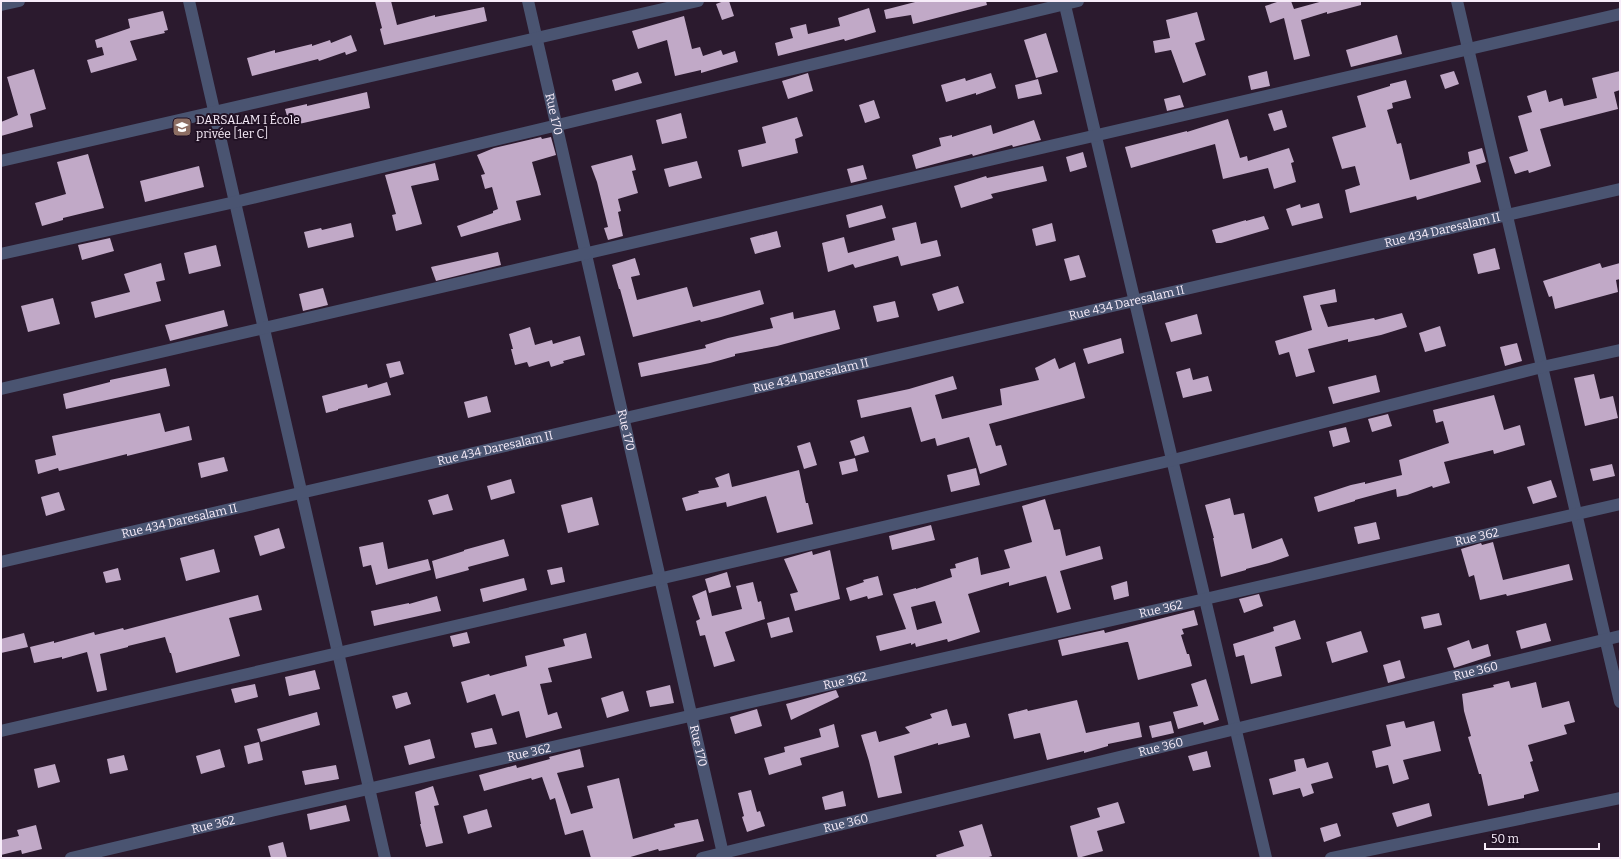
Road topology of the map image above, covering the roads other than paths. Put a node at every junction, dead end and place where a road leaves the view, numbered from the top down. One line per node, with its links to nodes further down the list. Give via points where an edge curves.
1 (19, 1): 8 (street)
2 (189, 1): 12 (street)
3 (528, 1): 10 (street, Rue 170)
4 (698, 1): 10 (street)
5 (1078, 1): 7 (street)
6 (1457, 1): 11 (street)
7 (1065, 2): 13 (street); 14 (street)
8 (1, 5)
9 (1620, 14): 11 (street)
10 (536, 38): 12 (street); 13 (street, Rue 170)
11 (1468, 49): 14 (street); 18 (street)
12 (214, 113): 15 (street); 17 (street)
13 (556, 126): 17 (street); 20 (street, Rue 170)
14 (1096, 136): 20 (street); 21 (street)
15 (1, 161)
16 (1620, 189): 18 (street, Rue 434 Daresalam II)
17 (235, 202): 19 (street); 22 (street)
18 (1507, 215): 21 (street, Rue 434 Daresalam II); 24 (street)
19 (1, 254)
20 (586, 254): 22 (street); 26 (street, Rue 170)
21 (1135, 300): 26 (street, Rue 434 Daresalam II); 27 (street)
22 (264, 328): 25 (street); 28 (street)
23 (1620, 350): 24 (street)
24 (1542, 367): 27 (street); 30 (street)
25 (1, 389)
26 (624, 418): 28 (street, Rue 434 Daresalam II); 32 (street, Rue 170)
27 (1173, 460): 32 (street); 33 (street)
28 (302, 492): 31 (street, Rue 434 Daresalam II); 36 (street)
29 (1620, 504): 30 (street, Rue 362)
30 (1576, 514): 33 (street, Rue 362); 35 (street)
31 (1, 562)
32 (660, 578): 36 (street); 38 (street, Rue 170)
33 (1205, 599): 38 (street, Rue 362); 39 (street)
34 (1620, 636): 35 (street, Rue 360)
35 (1606, 639): 37 (street); 39 (street, Rue 360)
36 (338, 653): 40 (street); 41 (street)
37 (1620, 702)
38 (692, 716): 41 (street, Rue 362); 43 (street, Rue 170)
39 (1236, 728): 43 (street, Rue 360); 47 (street)
40 (1, 731)
41 (369, 788): 44 (street, Rue 362); 45 (street)
42 (1620, 798): 48 (street)
43 (724, 856): 46 (street, Rue 360)
44 (70, 858)
45 (385, 858)
46 (702, 858)
47 (1266, 858)
48 (1331, 858)

